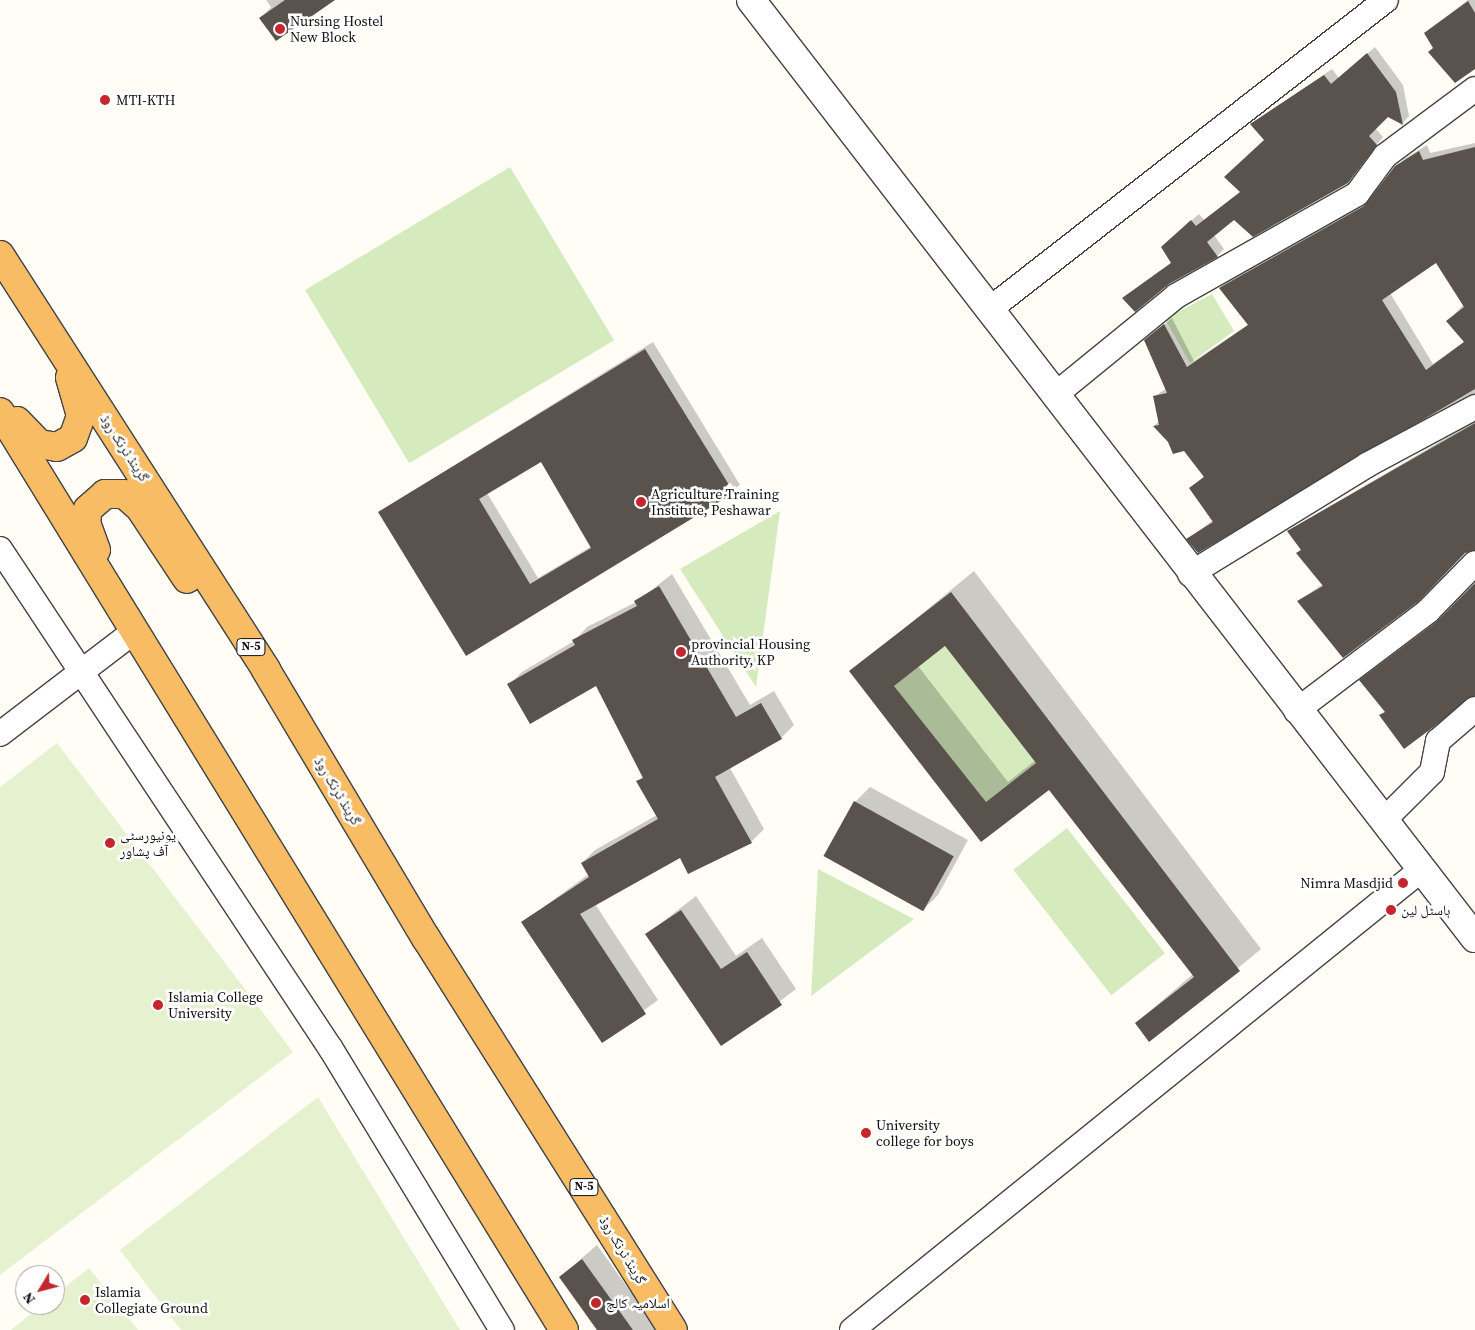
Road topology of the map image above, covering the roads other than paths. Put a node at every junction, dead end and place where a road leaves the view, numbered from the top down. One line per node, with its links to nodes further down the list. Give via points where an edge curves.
1 (751, 0): 6 (street)
2 (1386, 0): 6 (street)
3 (1475, 89): 7 (street, via 1384,156 1357,194 1176,296)
4 (0, 256): 5 (highway, گرینڈ ٹرنک روڈ / N-5)
5 (21, 287): 8 (highway, via 56,344 80,406 78,427 62,445 39,444); 16 (highway, گرینڈ ٹرنک روڈ / N-5)
6 (990, 309): 7 (street)
7 (1056, 394): 13 (street)
8 (0, 400)
9 (1475, 406): 13 (street, via 1366,465)
10 (0, 412): 14 (highway)
11 (0, 549): 15 (street)
12 (1475, 563): 18 (street, via 1428,611)
13 (1190, 574): 18 (street)
14 (134, 626): 15 (street); 16 (highway, via 86,523 94,500 115,492 130,497 140,508 203,601 235,642); 24 (highway)
15 (81, 670): 19 (street); 23 (street, via 332,1050)
16 (266, 670): 25 (highway, گرینڈ ٹرنک روڈ / N-5, via 426,938)
17 (1475, 709): 20 (street, via 1438,741 1432,772)
18 (1296, 711): 20 (street)
19 (0, 734)
20 (1383, 821): 21 (street)
21 (1422, 869): 22 (street); 26 (street)
22 (1475, 938)
23 (502, 1330)
24 (564, 1330)
25 (672, 1330)
26 (852, 1330)

